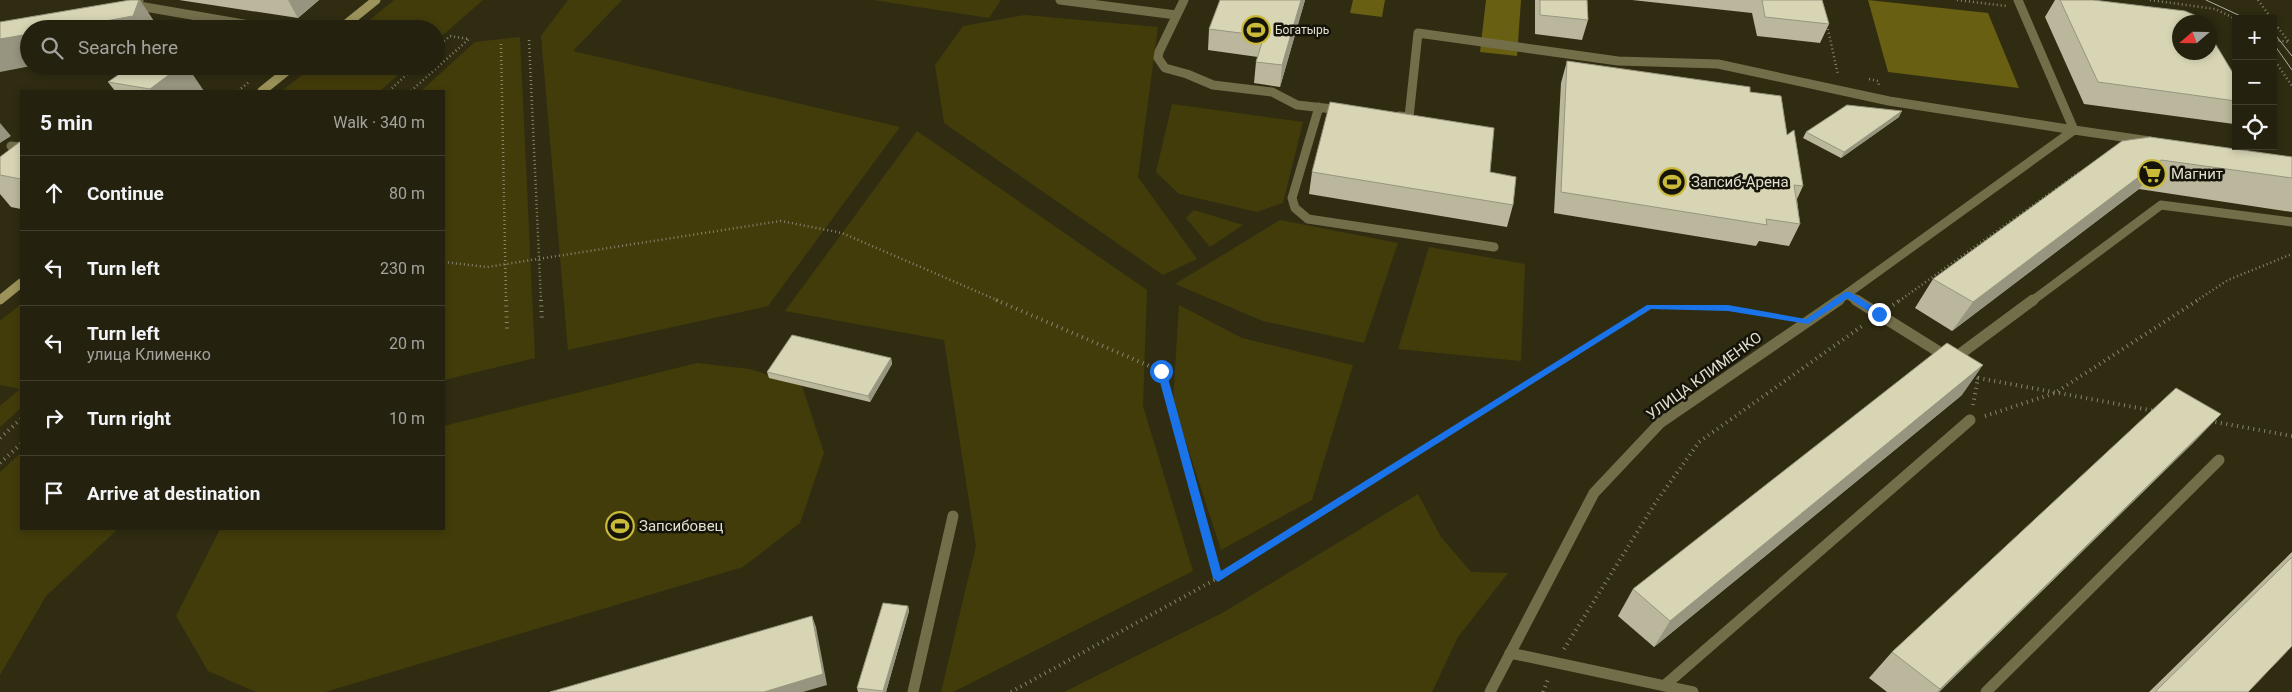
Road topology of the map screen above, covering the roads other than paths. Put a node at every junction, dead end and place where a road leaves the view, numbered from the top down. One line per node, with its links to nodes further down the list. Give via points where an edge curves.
1 (139, 0): 7 (street, via 139,6)
2 (376, 0): 8 (street)
3 (1060, 0): 6 (street)
4 (1184, 0): 6 (street)
5 (2019, 4): 14 (street)
6 (1176, 15): 11 (street, via 1159,52 1158,58 1165,68 1213,85 1272,92 1297,105)
7 (221, 20)
8 (351, 20)
9 (282, 75): 10 (street)
10 (263, 90)
11 (1319, 108): 12 (street); 19 (street, via 1292,198 1295,208 1308,219)
12 (1355, 111)
13 (1391, 115): 14 (street, via 1409,117 1418,32 1618,61 1718,64 1883,99)
14 (2074, 130): 15 (street); 21 (street, УЛИЦА КЛИМЕНКО)
15 (2159, 142)
16 (11, 146): 17 (street)
17 (20, 147)
18 (2292, 222): 21 (street, via 2161,205 1952,360)
19 (1494, 247)
20 (20, 284): 22 (street)
21 (1847, 294): 26 (street, УЛИЦА КЛИМЕНКО, via 1660,423 1594,493)
22 (0, 300)
23 (1970, 420): 27 (street)
24 (2220, 460): 31 (street)
25 (953, 516): 28 (street)
26 (1510, 653): 27 (street); 29 (street, УЛИЦА КЛИМЕНКО)
27 (1664, 686): 30 (street)
28 (914, 692)
29 (1490, 692)
30 (1693, 692)
31 (1986, 692)

